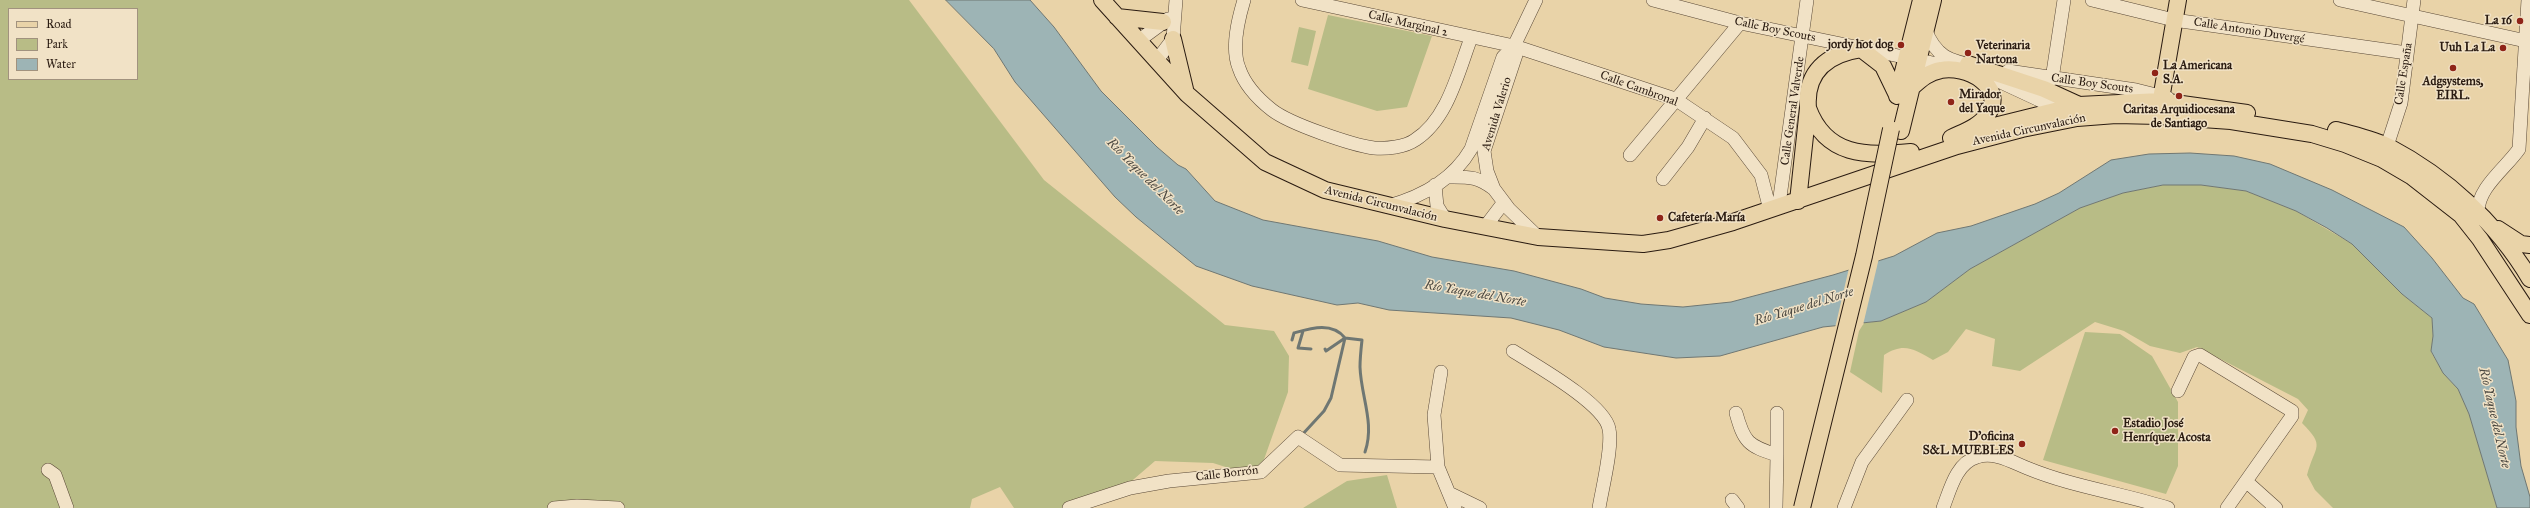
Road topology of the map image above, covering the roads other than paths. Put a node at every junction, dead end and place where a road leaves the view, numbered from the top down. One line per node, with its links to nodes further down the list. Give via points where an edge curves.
1 (1102, 0): 19 (main road, Avenida Circunvalación)
2 (1176, 0): 20 (street)
3 (1244, 0): 25 (street, via 1236,45 1238,67 1249,89 1273,111 1337,138 1375,148 1394,147 1415,140 1432,125 1446,104)
4 (1302, 0): 16 (street, Calle Marginal 2)
5 (1536, 0): 29 (street, Avenida Valerio)
6 (1653, 0): 17 (street, Calle Boy Scouts)
7 (1807, 0): 24 (street, Calle General Valverde)
8 (1921, 0): 32 (main road)
9 (1933, 0): 23 (main road)
10 (2064, 0): 35 (street)
11 (2092, 0): 21 (street, Calle Antonio Duvergé)
12 (2178, 0): 21 (main road)
13 (2340, 0): 18 (street)
14 (2414, 0): 18 (street, Calle España)
15 (2528, 0): 28 (street)
16 (1326, 3): 25 (street, Calle Marginal 2)
17 (1702, 6): 22 (street, Calle Boy Scouts)
18 (2413, 16): 28 (street); 31 (street, Calle España)
19 (1117, 17): 20 (main road); 27 (main road, Avenida Circunvalación)
20 (1168, 19): 26 (street); 27 (street)
21 (2174, 20): 31 (street, Calle Antonio Duvergé); 39 (main road)
22 (1740, 23): 24 (street, Calle Boy Scouts); 38 (street)
23 (1925, 29): 32 (main road); 34 (street, Calle Boy Scouts, via 1932,46 1941,55)
24 (1803, 36): 30 (street, Calle Boy Scouts); 54 (street, Calle General Valverde)
25 (1471, 38): 29 (street, Calle Marginal 2)
26 (1173, 39): 33 (street); 37 (main road)
27 (1138, 41): 33 (main road, Avenida Circunvalación)
28 (2528, 42): 57 (street, via 2519,149 2510,163 2487,187 2479,202)
29 (1514, 46): 38 (street, Calle Cambronal); 49 (street, Avenida Valerio, via 1503,57 1471,149 1464,161); 52 (street, Avenida Valerio, via 1516,55 1484,152 1487,171)
30 (1861, 49): 32 (street, Calle Boy Scouts); 36 (main road, via 1883,66); 40 (main road, via 1838,55 1820,68 1809,86)
31 (2407, 53): 46 (street, Calle España, via 2400,103)
32 (1911, 58): 34 (street, Calle Boy Scouts); 36 (main road)
33 (1157, 60): 37 (main road, Avenida Circunvalación)
34 (1965, 67): 35 (street, Calle Boy Scouts); 36 (main road, via 1930,73); 41 (street, Calle Boy Scouts); 42 (main road, via 2044,89); 45 (main road, via 1990,90 1990,107 1988,114 1978,124)
35 (2052, 79): 39 (street, Calle Boy Scouts, via 2136,90)
36 (1904, 92): 44 (main road)
37 (1187, 94): 56 (main road, Avenida Circunvalación, via 1265,162 1324,190)
38 (1675, 100): 43 (street, Calle Cambronal); 48 (street)
39 (2159, 104): 42 (main road, Avenida Circunvalación); 46 (main road, Avenida Circunvalación, via 2284,118 2334,129); 62 (main road, Avenida Circunvalación, via 2345,144 2382,159 2411,176 2461,215)
40 (1808, 108): 47 (main road, via 1812,120 1825,136 1851,152 1876,155); 53 (main road)
41 (2057, 108): 42 (main road, Avenida Circunvalación); 45 (main road, Avenida Circunvalación)
42 (2078, 111): 53 (main road, Avenida Circunvalación)
43 (1705, 118): 50 (street, via 1688,147); 54 (street, Calle Cambronal, via 1733,138 1761,175)
44 (1896, 130): 87 (main road, bridge); 88 (main road, via 1873,258)
45 (1951, 138): 47 (main road, Avenida Circunvalación)
46 (2387, 146): 57 (main road, Avenida Circunvalación, via 2457,192)
47 (1910, 152): 53 (main road, Avenida Circunvalación)
48 (1630, 155)
49 (1448, 177): 51 (street, Avenida Valerio); 52 (street, via 1471,177)
50 (1664, 179)
51 (1435, 185): 56 (street, Avenida Valerio, via 1412,199); 58 (street, via 1437,206)
52 (1494, 189): 55 (street, Avenida Valerio)
53 (1798, 196): 54 (main road, Avenida Circunvalación); 63 (main road, Avenida Circunvalación, via 1733,222 1669,240 1643,244)
54 (1774, 199): 63 (main road, Avenida Circunvalación, via 1730,216 1667,233)
55 (1504, 202): 60 (street); 61 (street, Avenida Valerio)
56 (1386, 206): 58 (main road, Avenida Circunvalación)
57 (2478, 213): 59 (main road, Avenida Circunvalación)
58 (1445, 219): 60 (main road, Avenida Circunvalación)
59 (2491, 225): 64 (main road, via 2522,244); 65 (main road, Avenida Circunvalación)
60 (1485, 227): 61 (main road, Avenida Circunvalación)
61 (1538, 238): 63 (main road, Avenida Circunvalación)
62 (2480, 239): 65 (main road, via 2497,252 2514,272); 67 (main road, Avenida Circunvalación)
63 (1612, 241)
64 (2530, 245)
65 (2529, 275): 66 (main road)
66 (2530, 299)
67 (2530, 315)
68 (1513, 351): 85 (street, via 1584,397 1601,414 1610,428)
69 (1441, 372): 75 (street, via 1434,415)
70 (2178, 391): 77 (street, via 2194,357 2200,355 2290,409 2292,414)
71 (1907, 400): 89 (street, via 1862,462)
72 (1736, 413): 74 (street, via 1741,433 1748,443)
73 (1777, 413): 74 (street)
74 (1777, 455): 86 (street)
75 (1438, 467): 78 (street); 82 (street, Calle Borrón, via 1340,465 1298,437 1261,472 1169,481 1130,488)
76 (48, 470): 79 (street, via 55,475)
77 (2247, 482): 92 (street); 93 (street)
78 (1449, 493): 83 (street); 84 (street)
79 (67, 508)
80 (554, 508): 81 (street)
81 (618, 508)
82 (1069, 508)
83 (1455, 508)
84 (1480, 508)
85 (1599, 508)
86 (1776, 508)
87 (1802, 508)
88 (1811, 508)
89 (1844, 508)
90 (1943, 508): 91 (street, via 1960,470 1973,459 1988,455 2006,459 2056,480)
91 (2168, 508)
92 (2227, 508)
93 (2276, 508)

